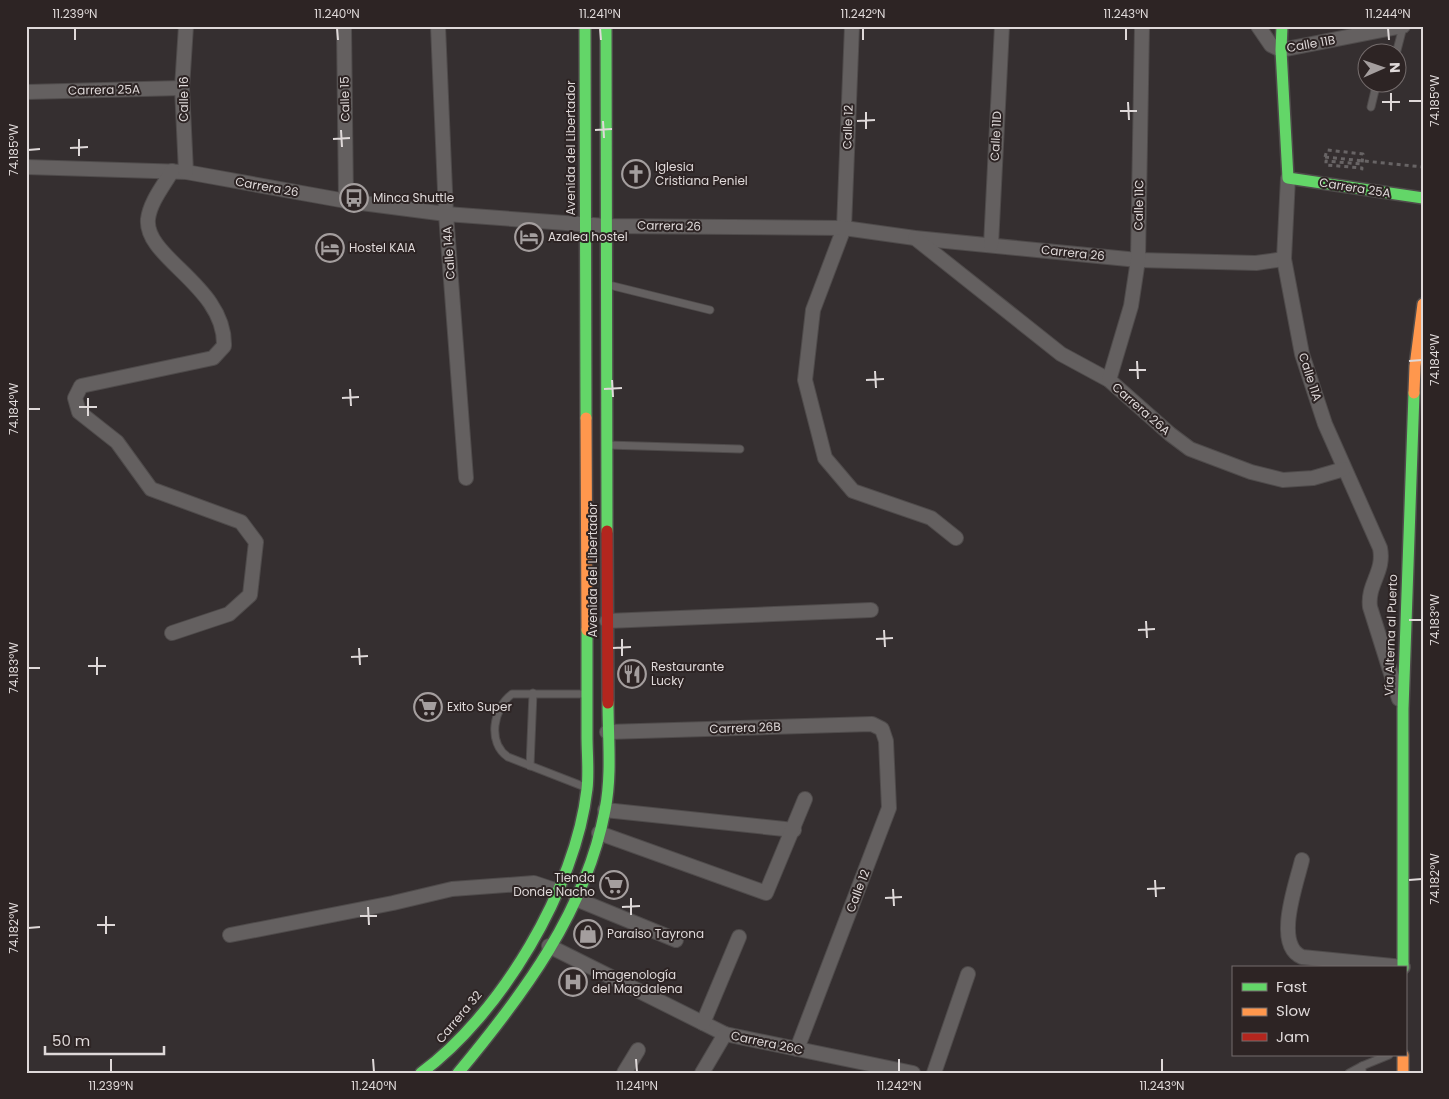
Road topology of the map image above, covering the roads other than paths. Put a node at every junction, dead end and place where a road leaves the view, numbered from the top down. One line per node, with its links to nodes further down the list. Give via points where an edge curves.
1 (186, 26): 14 (street, Calle 16)
2 (344, 26): 22 (street, Calle 15)
3 (438, 26): 23 (street, Calle 14A)
4 (585, 26): 24 (main road, Avenida del Libertador)
5 (606, 26): 25 (main road, Avenida del Libertador)
6 (852, 26): 26 (street, Calle 12)
7 (1002, 26): 28 (street, Calle 11D)
8 (1142, 26): 30 (street, Calle 11C)
9 (1258, 26): 13 (street, Calle 11B, via 1271,45)
10 (1282, 26): 13 (main road, Calle 11A)
11 (1403, 26): 12 (lane); 13 (street, Calle 11B)
12 (1399, 42)
13 (1281, 50): 20 (main road, Calle 11A)
14 (182, 88): 15 (street, Carrera 25A); 19 (street, Calle 16)
15 (26, 92)
16 (1375, 92): 17 (lane)
17 (1371, 107)
18 (26, 167): 19 (street, Carrera 26)
19 (179, 171): 22 (street, Carrera 26); 42 (street, via 153,202 148,219 151,236 212,303 225,333 224,346 213,358 81,386 75,398 79,412 118,442 151,489 241,522 256,542 250,595 229,614)
20 (1288, 178): 21 (main road, Carrera 25A); 29 (street, Calle 11A)
21 (1423, 198)
22 (346, 201): 23 (street, Carrera 26)
23 (446, 214): 24 (street, Carrera 26); 38 (street, Calle 14A)
24 (585, 224): 25 (street, Carrera 26); 44 (main road, Avenida del Libertador)
25 (606, 226): 26 (street, Carrera 26); 31 (main road, Avenida del Libertador)
26 (844, 228): 27 (street, Carrera 26); 39 (street, Calle 12, via 813,310 805,380 825,458 853,491 931,518)
27 (916, 238): 28 (street, Carrera 26); 34 (street, Carrera 26A, via 1061,354)
28 (991, 245): 30 (street, Carrera 26)
29 (1284, 259): 30 (street, Carrera 26, via 1256,263); 37 (street, Calle 11A, via 1302,354 1325,424)
30 (1138, 260): 34 (street, Calle 11C, via 1132,306)
31 (606, 284): 33 (lane); 35 (main road, Avenida del Libertador)
32 (1423, 304): 45 (main road, Vía Alterna al Puerto, via 1415,366)
33 (710, 310)
34 (1109, 380): 37 (street, Carrera 26A, via 1190,449 1251,472 1283,480 1313,478)
35 (607, 445): 36 (lane); 41 (main road, Avenida del Libertador)
36 (740, 449)
37 (1344, 468): 45 (street, Calle 11A, via 1380,548 1382,558 1370,591 1370,607)
38 (466, 478)
39 (956, 538)
40 (871, 610): 41 (street)
41 (607, 621): 47 (main road, Avenida del Libertador)
42 (172, 633)
43 (533, 694): 44 (lane); 48 (lane); 48 (lane, via 512,694 502,702 496,719 495,743 500,752)
44 (588, 694): 49 (main road, Avenida del Libertador)
45 (1403, 709): 63 (main road, Vía Alterna al Puerto)
46 (882, 728): 47 (street, Carrera 26B, via 872,724); 68 (street, Calle 12, via 886,741 889,808)
47 (607, 732): 51 (main road, Avenida del Libertador)
48 (530, 766): 49 (lane)
49 (586, 788): 55 (main road, Avenida del Libertador, via 576,842)
50 (805, 799): 52 (street)
51 (605, 810): 52 (street); 53 (main road, Avenida del Libertador)
52 (794, 830): 53 (street, via 766,893)
53 (599, 833): 56 (main road, Avenida del Libertador)
54 (1302, 860): 61 (street, via 1288,922 1291,947)
55 (558, 890): 57 (street, via 534,883 452,889); 64 (main road, Avenida del Libertador)
56 (576, 899): 59 (street); 60 (main road, Avenida del Libertador)
57 (230, 935)
58 (739, 937): 66 (street)
59 (676, 940)
60 (550, 946): 66 (street, Carrera 26C); 75 (main road, Avenida del Libertador, via 527,984)
61 (1301, 962): 62 (street)
62 (1383, 966)
63 (1403, 966)
64 (511, 973): 74 (main road, Carrera 32, via 475,1022 446,1054)
65 (968, 974): 78 (street)
66 (703, 1023): 67 (street, Carrera 26C)
67 (725, 1034): 68 (street, Carrera 26C); 77 (street)
68 (797, 1049): 73 (street, Carrera 26C)
69 (638, 1050): 76 (street)
70 (1387, 1056): 72 (lane)
71 (1403, 1056): 80 (main road)
72 (1362, 1069): 79 (lane)
73 (904, 1072)
74 (421, 1073)
75 (458, 1073)
76 (624, 1073)
77 (702, 1073)
78 (934, 1073)
79 (1349, 1073)
80 (1403, 1073)

